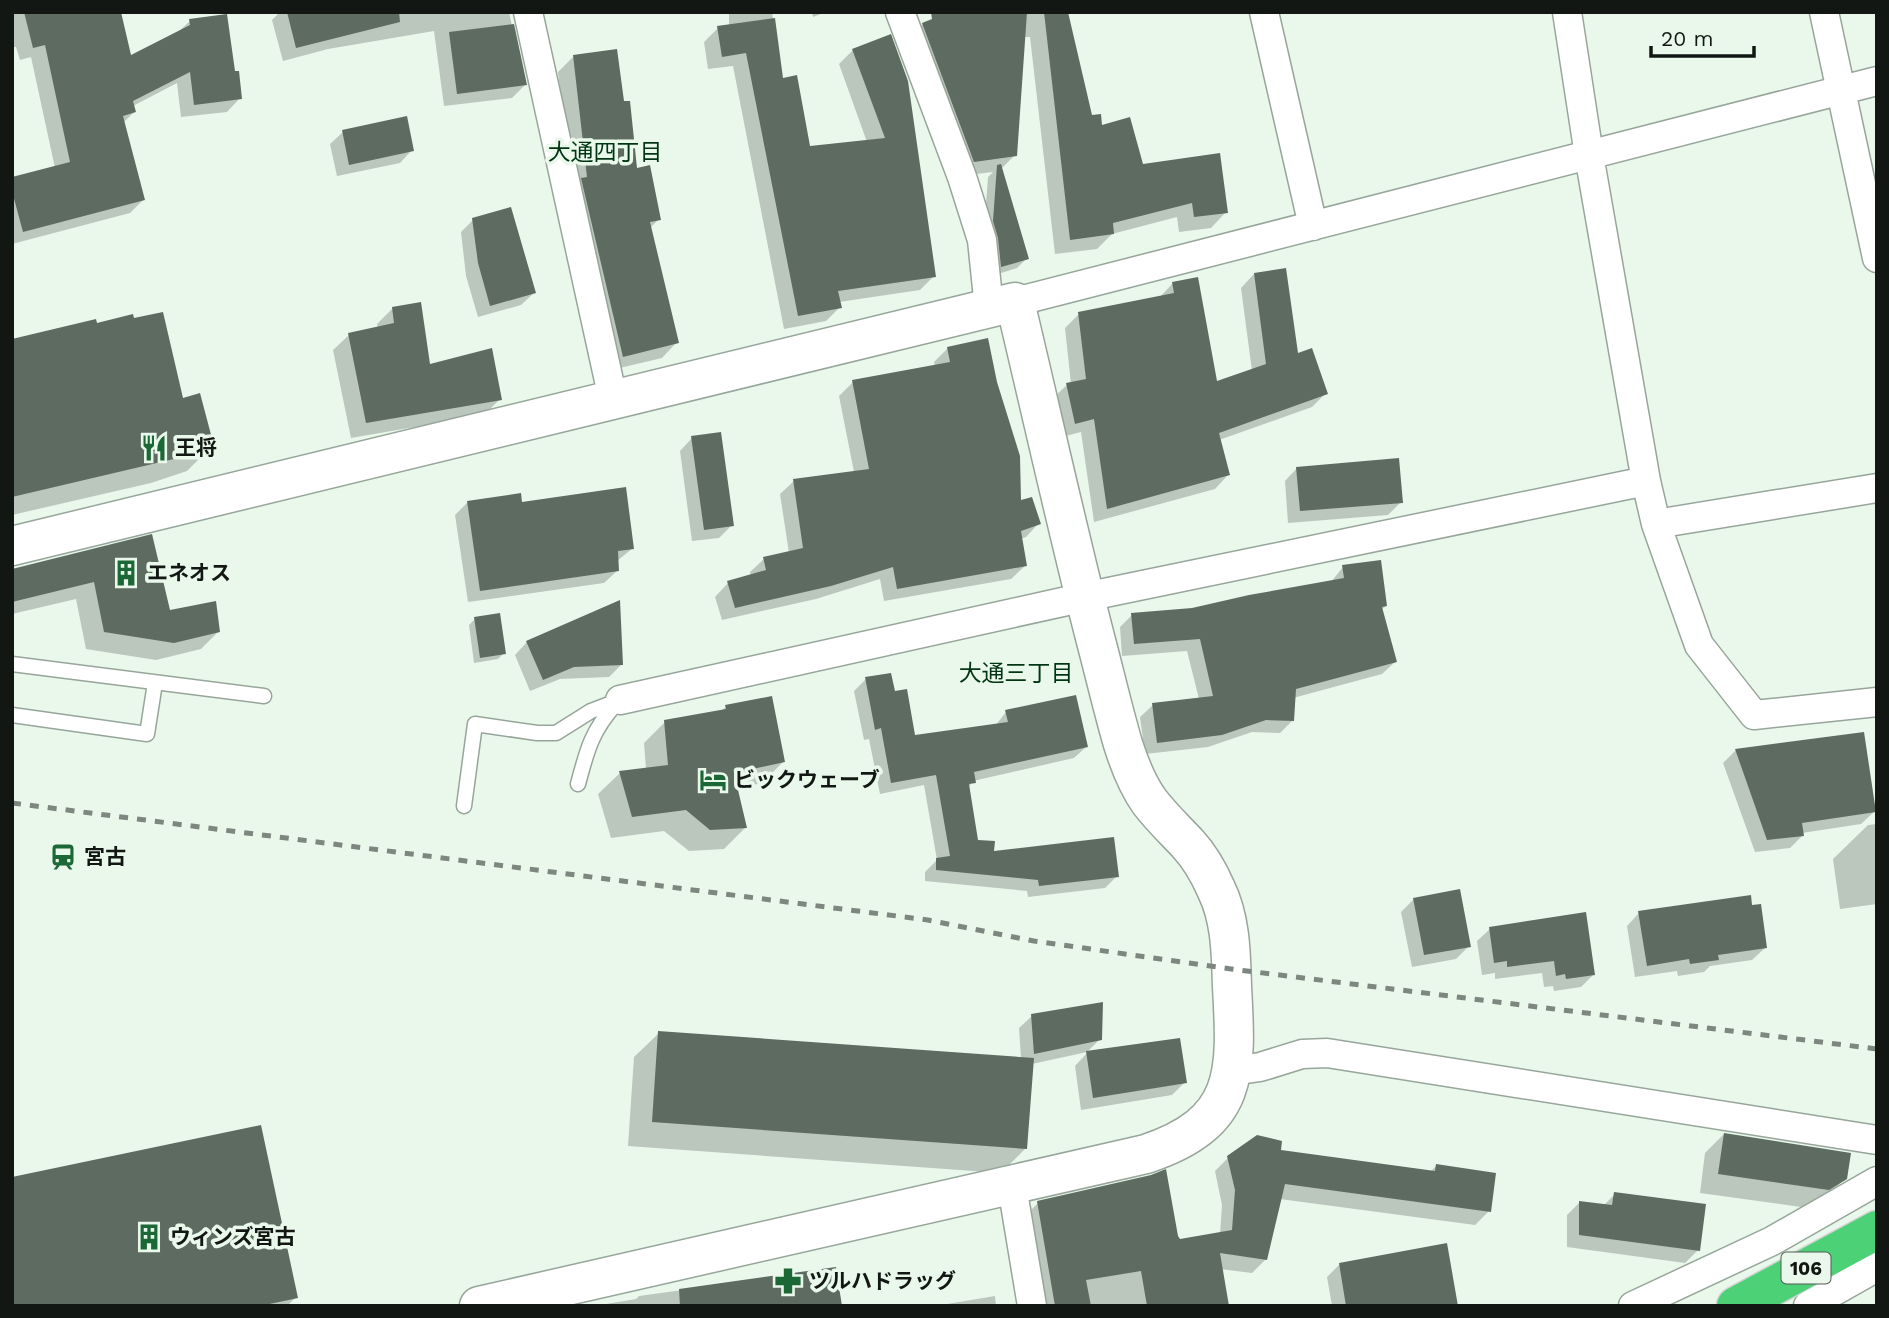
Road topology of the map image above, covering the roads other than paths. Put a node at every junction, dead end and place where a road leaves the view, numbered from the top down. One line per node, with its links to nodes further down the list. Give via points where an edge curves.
1 (528, 12): 12 (street)
2 (901, 12): 11 (street, via 962,177)
3 (1265, 12): 9 (street)
4 (1567, 12): 8 (street)
5 (1824, 12): 7 (street)
6 (1877, 81): 7 (street)
7 (1841, 91): 8 (street); 10 (street)
8 (1589, 155): 9 (street); 13 (street)
9 (1313, 226): 11 (street)
10 (1877, 258)
11 (1002, 305): 12 (street); 17 (street)
12 (613, 399): 16 (street)
13 (1646, 481): 15 (street); 17 (street)
14 (1877, 488): 15 (street)
15 (1656, 524): 22 (street, via 1699,645 1754,715)
16 (12, 546)
17 (1085, 597): 21 (street); 26 (street, via 1135,775 1149,801 1190,846 1218,892 1230,947)
18 (12, 664): 19 (lane)
19 (155, 683): 20 (lane); 23 (lane, via 147,734)
20 (264, 695)
21 (620, 700): 24 (lane, via 590,738); 25 (lane, via 591,711 556,733 475,724)
22 (1877, 702)
23 (12, 715)
24 (578, 783)
25 (464, 806)
26 (1232, 1071): 27 (street, via 1302,1054 1328,1053); 29 (street, via 1216,1111 1172,1146)
27 (1877, 1140)
28 (1877, 1181): 34 (street, via 1772,1241)
29 (1013, 1186): 32 (street); 33 (street)
30 (1877, 1230): 35 (highway, 106)
31 (1877, 1267): 36 (street)
32 (480, 1306)
33 (1032, 1306)
34 (1633, 1306)
35 (1736, 1306)
36 (1808, 1306)

